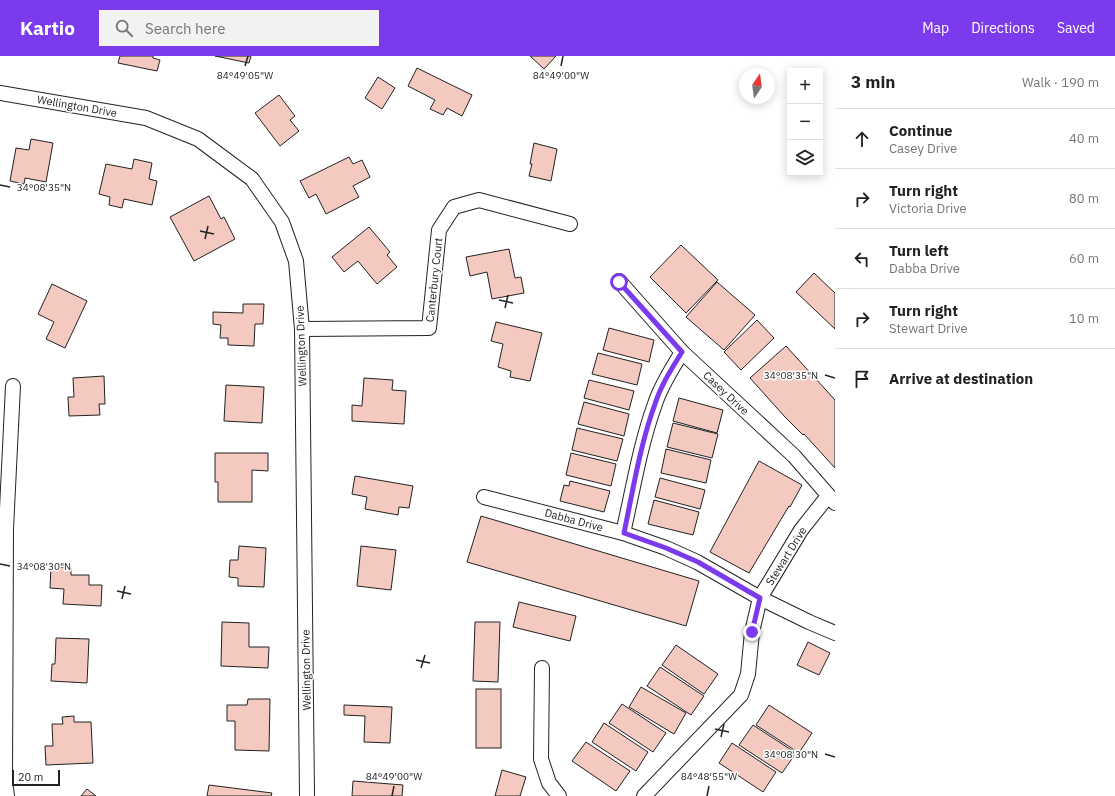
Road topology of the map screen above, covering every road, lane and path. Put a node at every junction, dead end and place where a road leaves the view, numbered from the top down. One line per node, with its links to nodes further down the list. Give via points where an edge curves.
1 (0, 93): 4 (street, Wellington Drive, via 146,118 198,139 252,179 282,222 296,261)
2 (570, 224): 4 (street, Canterbury Court, via 479,200 454,208 439,230 429,328)
3 (619, 282): 5 (street, Casey Drive)
4 (302, 329): 14 (street, Wellington Drive)
5 (682, 352): 8 (street, Casey Drive, via 794,456); 9 (street, via 668,374 655,403 642,447)
6 (12, 386): 13 (street, via 6,529)
7 (484, 497): 9 (street, Dabba Drive)
8 (832, 500): 10 (street, Stewart Drive, via 801,530)
9 (624, 533): 10 (street, Dabba Drive, via 698,562)
10 (760, 598): 11 (street, Dabba Drive); 16 (street, Stewart Drive, via 752,632 748,674 741,695)
11 (835, 633)
12 (542, 668): 15 (street, via 541,759 549,783)
13 (7, 796)
14 (307, 796)
15 (559, 796)
16 (644, 796)

